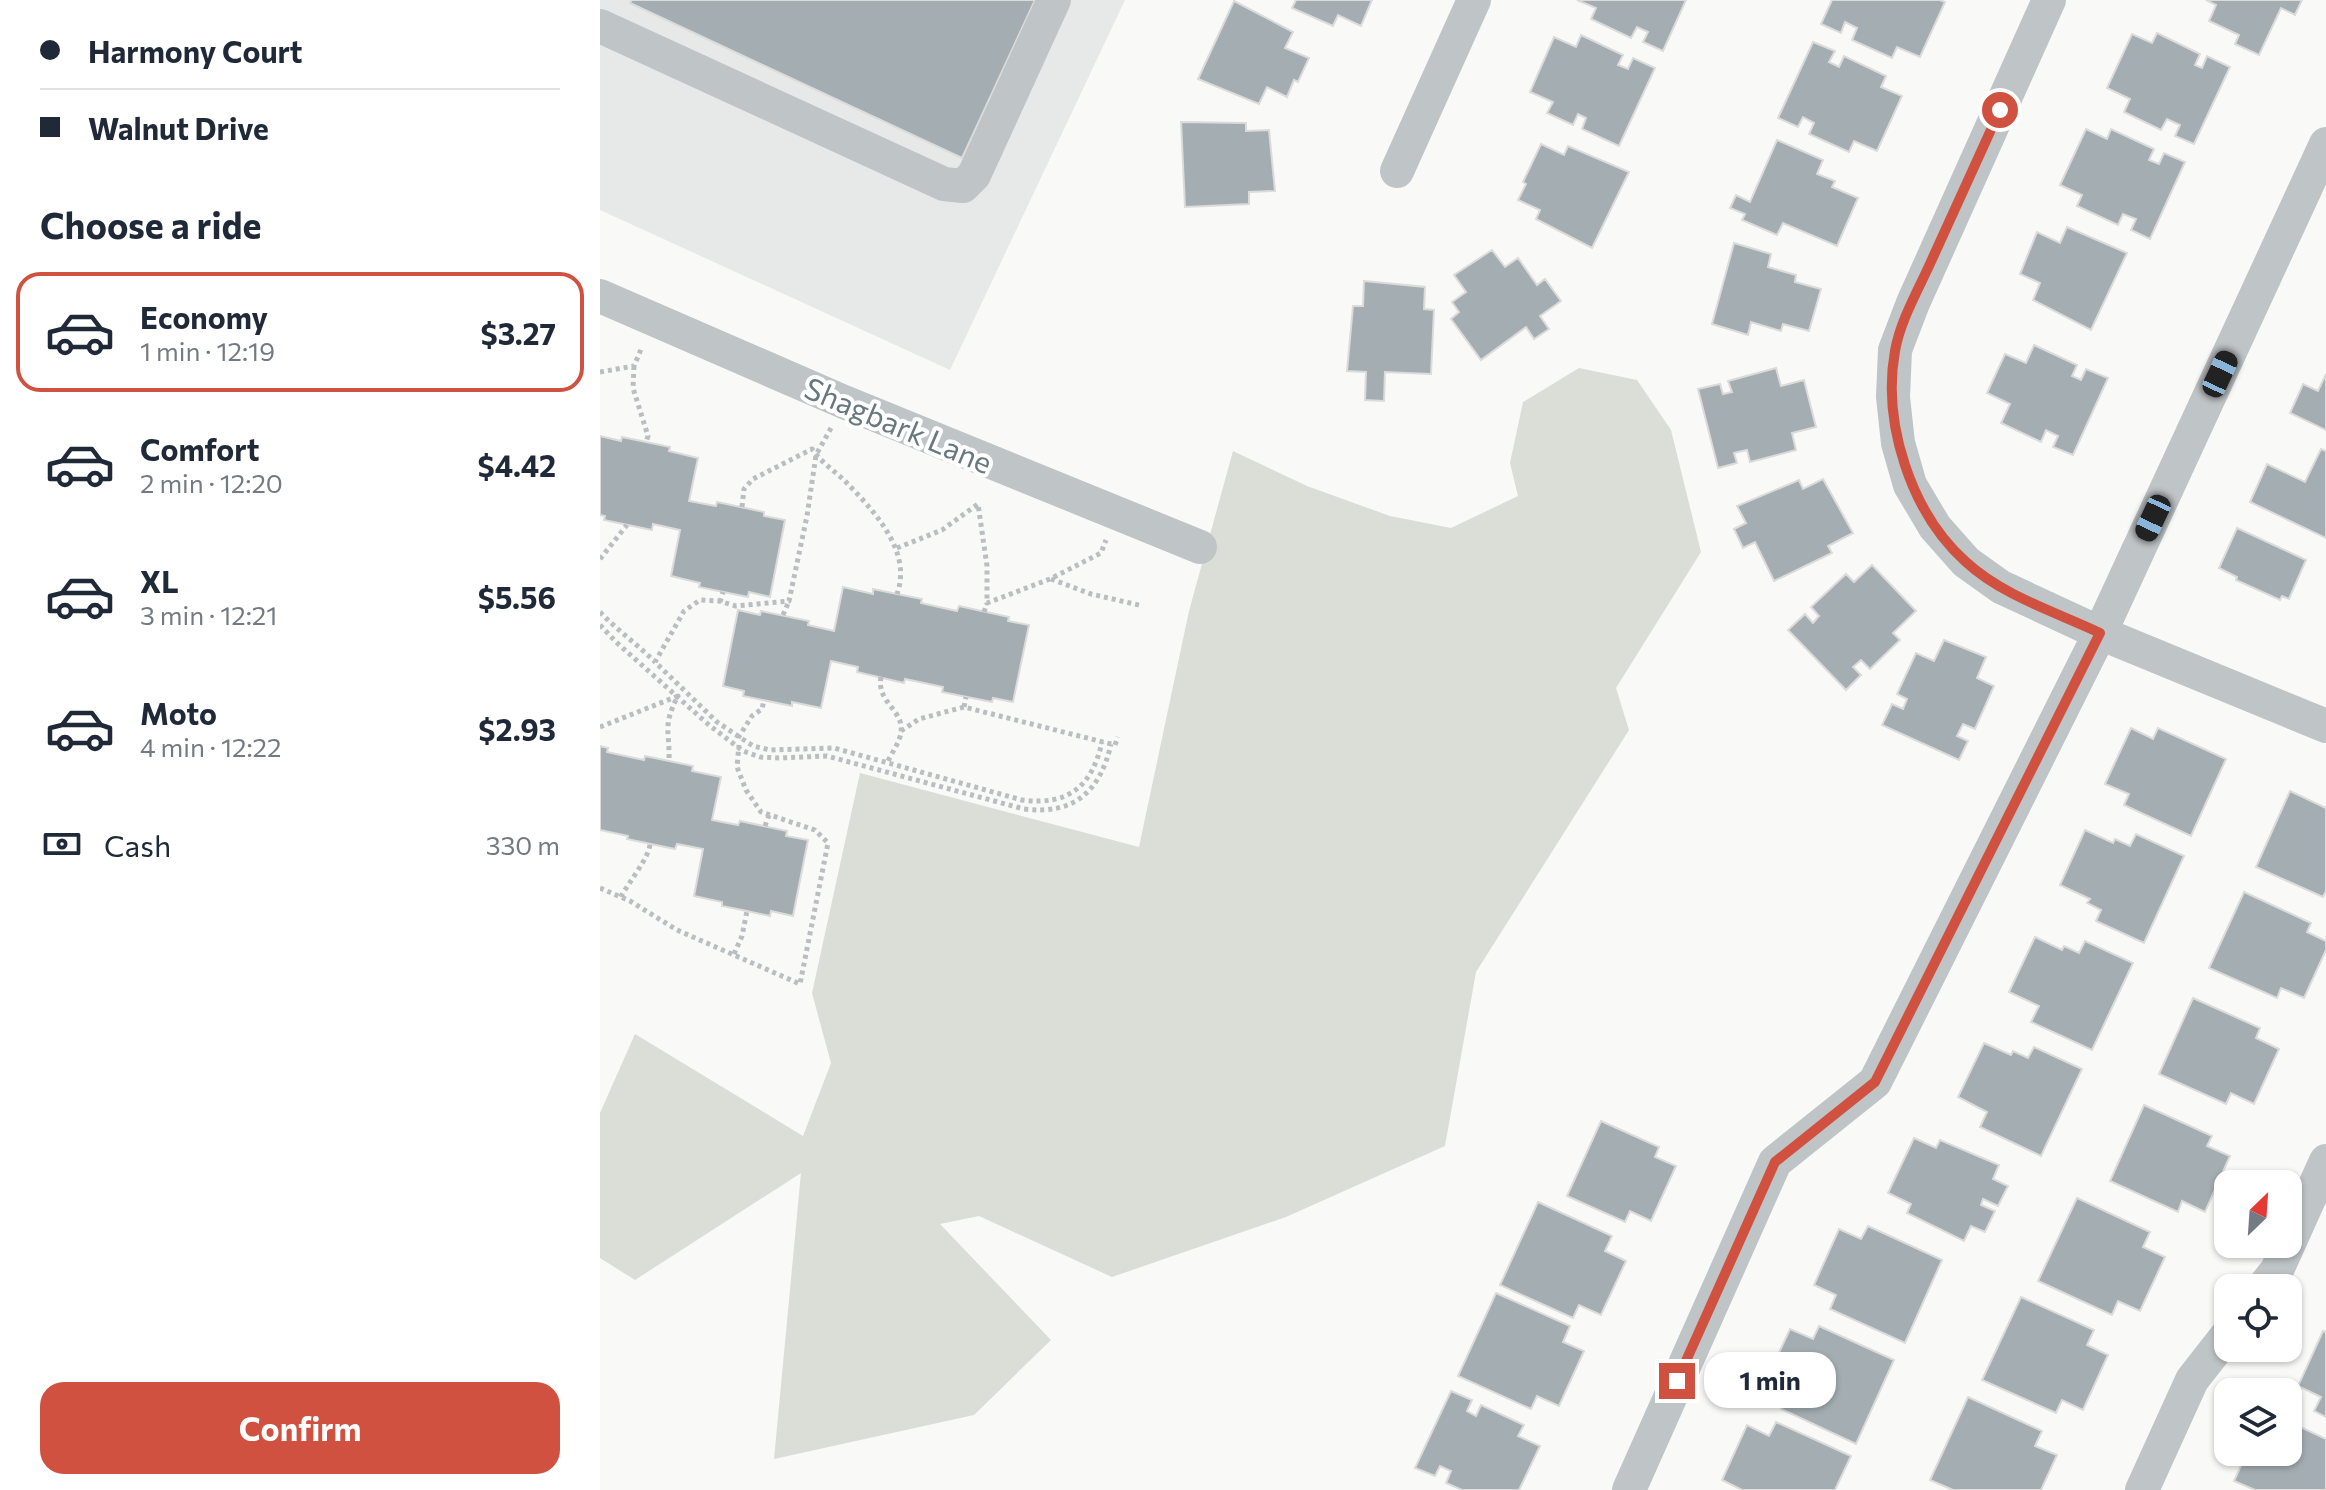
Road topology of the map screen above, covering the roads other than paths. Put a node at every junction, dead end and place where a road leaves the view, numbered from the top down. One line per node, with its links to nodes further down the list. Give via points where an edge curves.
1 (1054, 0): 4 (street, via 974,175 963,186 944,184)
2 (1474, 0): 6 (street)
3 (2049, 0): 9 (street, via 1913,303 1895,350 1893,397 1910,485 1935,527 1966,562 2001,587)
4 (600, 26)
5 (2326, 144): 9 (street)
6 (1397, 171)
7 (600, 296): 8 (street, Shagbark Lane)
8 (1200, 547)
9 (2100, 633): 10 (street); 14 (street, via 1875,1082 1775,1162)
10 (2326, 726)
11 (2326, 1161): 12 (street)
12 (2274, 1274)
13 (2214, 1352): 15 (street, via 2192,1380)
14 (1629, 1490)
15 (2142, 1490)

